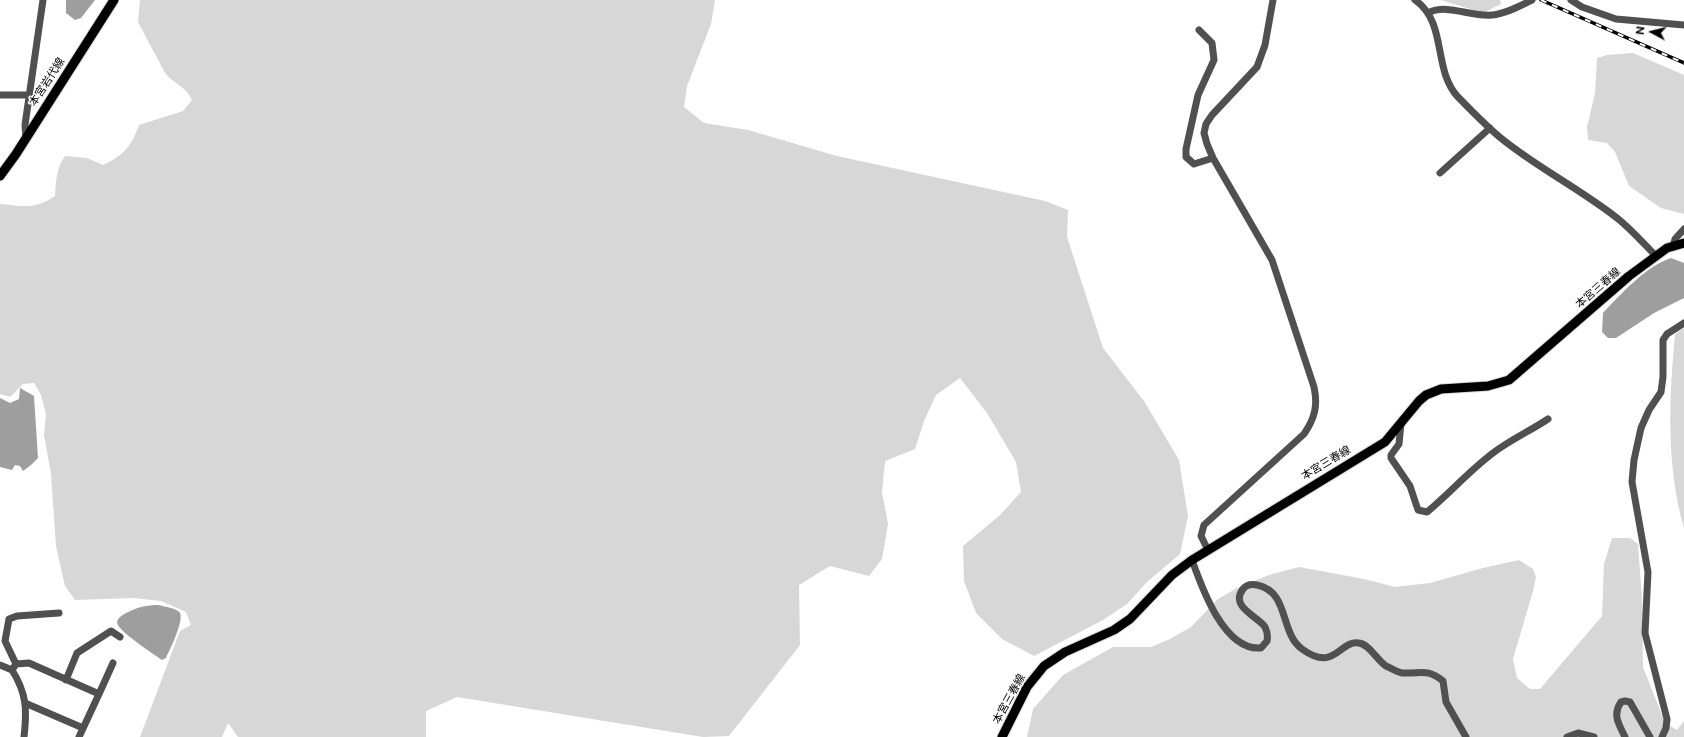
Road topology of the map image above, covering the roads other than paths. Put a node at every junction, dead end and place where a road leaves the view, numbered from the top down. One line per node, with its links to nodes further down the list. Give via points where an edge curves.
1 (43, 0): 11 (street)
2 (114, 0): 13 (main road, 本宮岩代線)
3 (1274, 0): 14 (street, via 1265,45 1257,67 1206,124 1204,133)
4 (1415, 0): 7 (street)
5 (1532, 0): 7 (street, via 1493,15 1470,14 1443,8)
6 (1571, 0): 8 (street, via 1582,7 1616,19)
7 (1428, 13): 12 (street, via 1436,32 1447,83)
8 (1684, 25)
9 (1199, 30): 14 (street, via 1212,43 1214,60 1198,95 1186,157 1194,164)
10 (0, 95): 11 (street)
11 (30, 95): 13 (street, via 25,125)
12 (1490, 128): 15 (street); 20 (street, via 1528,159 1618,218)
13 (26, 139): 16 (main road, 本宮岩代線)
14 (1213, 158): 24 (street, via 1272,260 1316,398 1314,418 1304,434 1204,525 1201,536)
15 (1440, 173)
16 (0, 176)
17 (1684, 230): 19 (street, via 1675,239)
18 (1684, 244): 19 (main road, 本宮三春線)
19 (1673, 247): 20 (main road, 本宮三春線)
20 (1656, 256): 23 (main road, 本宮三春線, via 1509,380 1496,385 1435,391 1422,398)
21 (1684, 323): 43 (street, via 1667,334 1663,340 1661,392 1644,419 1632,473 1633,495 1648,572 1646,633 1667,719)
22 (1548, 419): 23 (street, via 1525,431 1493,454 1454,485 1445,497 1427,512 1418,510 1415,506 1410,486 1391,458 1399,444)
23 (1401, 424): 24 (main road, 本宮三春線, via 1385,442)
24 (1208, 550): 25 (main road, 本宮三春線)
25 (1192, 560): 37 (main road, 本宮三春線, via 1172,575 1134,615 1114,630 1065,652 1044,666 1024,692); 38 (street, via 1218,620 1243,646 1260,648 1267,641 1264,626 1244,610 1240,598 1245,587 1260,586 1277,597 1293,640 1300,648 1314,656 1322,658 1337,654 1357,642 1367,645 1378,660 1402,673 1429,672 1437,676 1443,681 1446,702)
26 (59, 613): 30 (street, via 17,616 9,619 5,641)
27 (120, 637): 31 (street, via 111,631 77,653)
28 (113, 663): 32 (street)
29 (0, 665): 30 (street)
30 (14, 667): 31 (street, via 29,663); 33 (street, via 25,695)
31 (66, 680): 32 (street)
32 (99, 694): 34 (street)
33 (25, 703): 34 (street); 35 (street)
34 (83, 728): 36 (street)
35 (24, 737)
36 (79, 737)
37 (1002, 737)
38 (1466, 737)
39 (1567, 737): 40 (street, via 1578,733)
40 (1594, 737)
41 (1625, 737): 42 (street, via 1616,717 1618,706 1625,700 1630,702)
42 (1650, 737)
43 (1662, 737)

